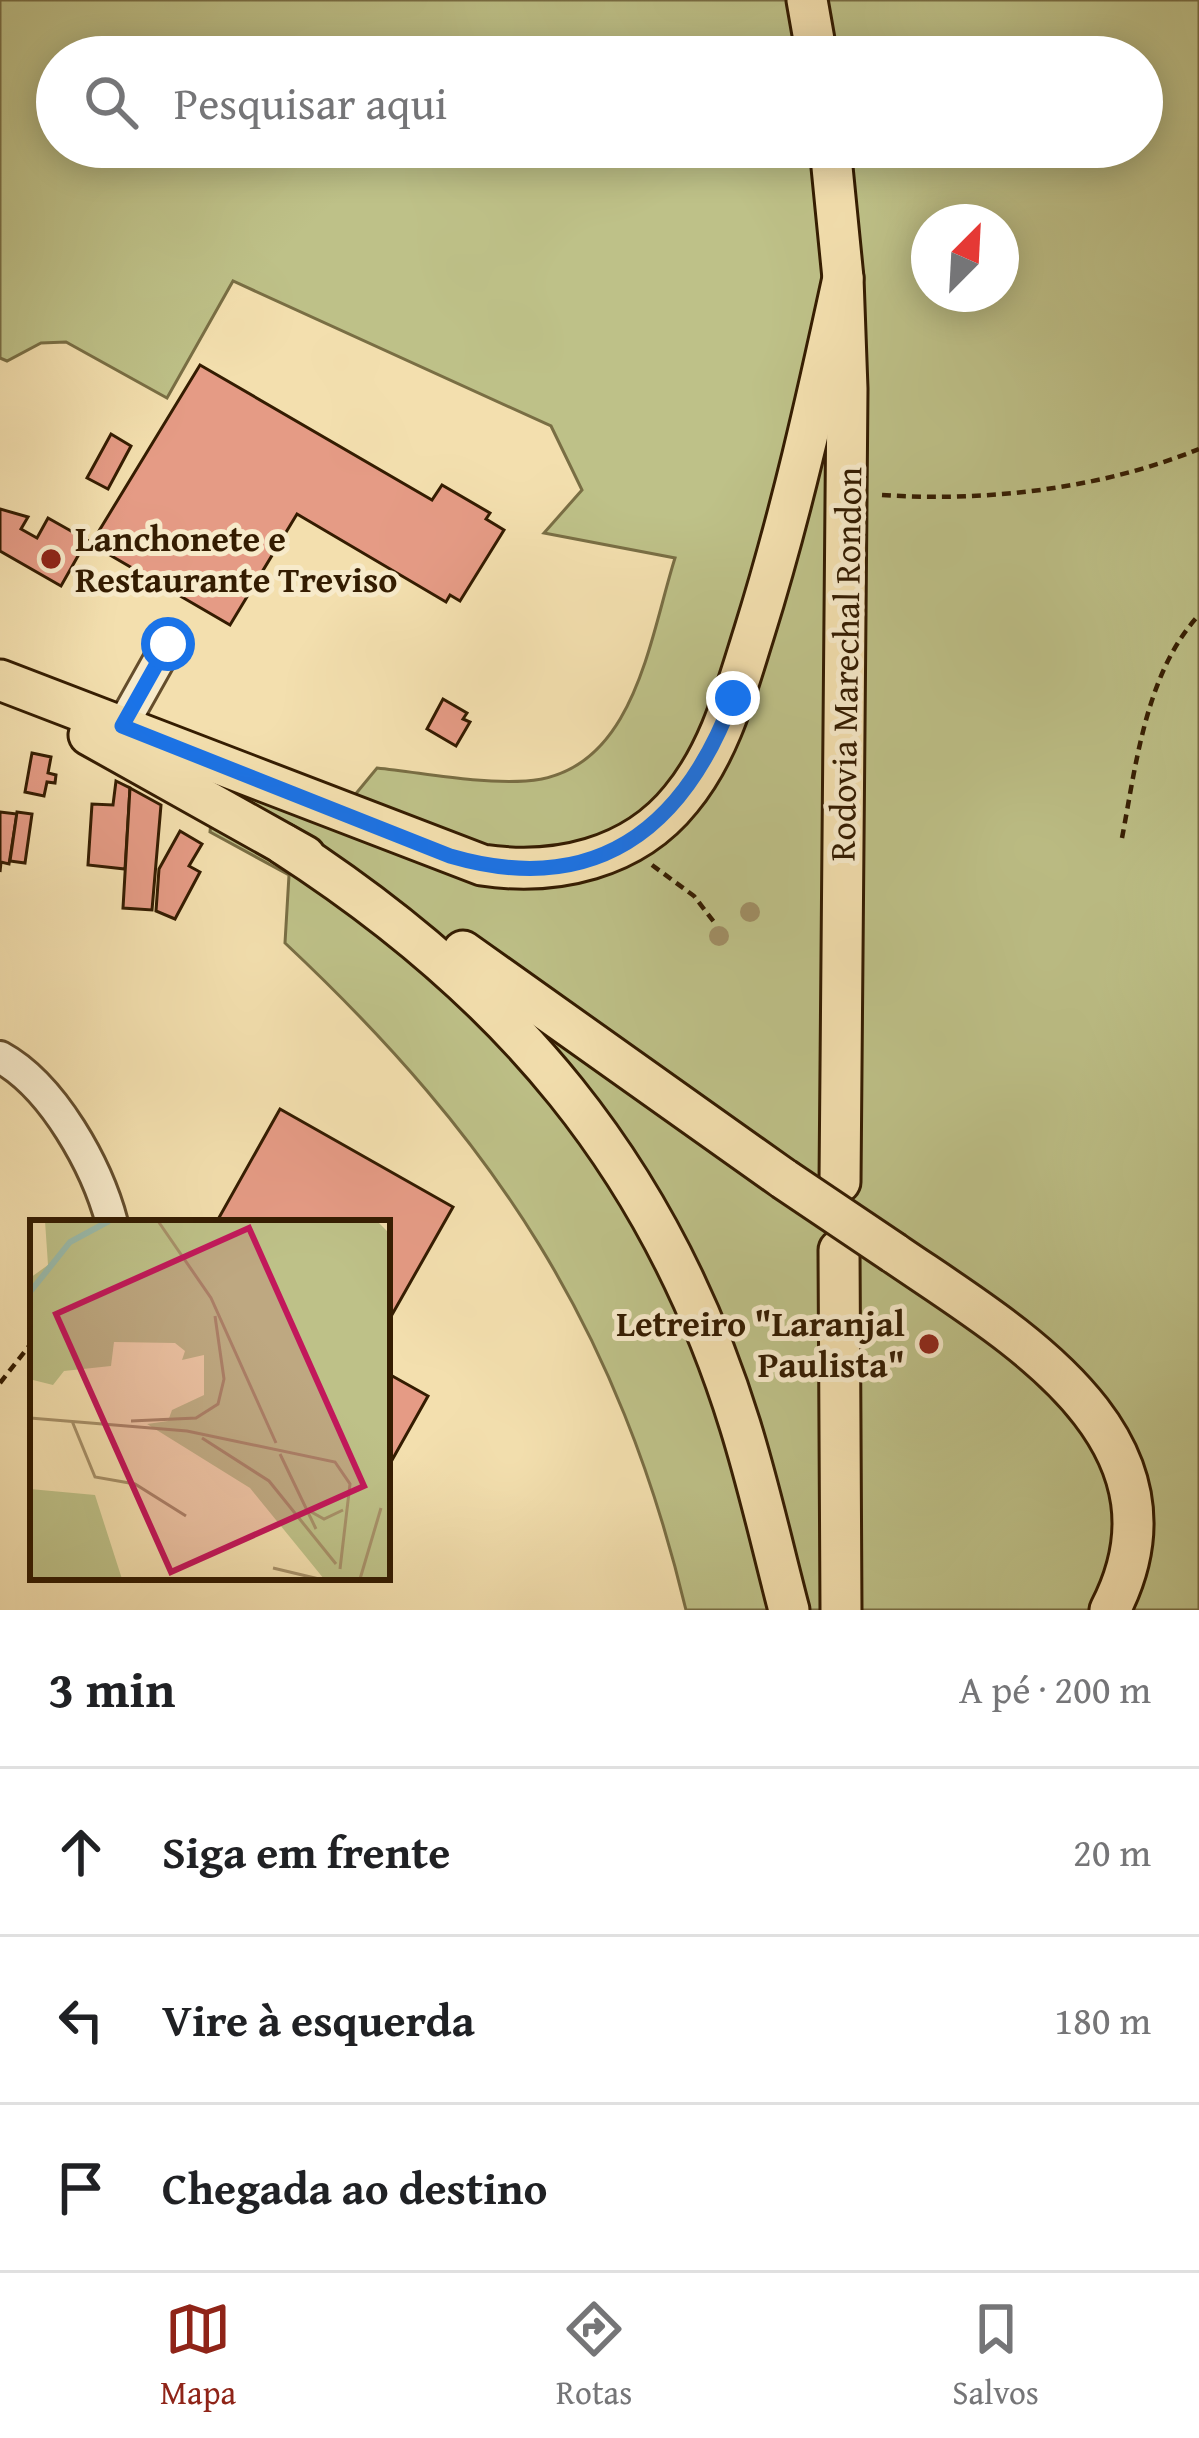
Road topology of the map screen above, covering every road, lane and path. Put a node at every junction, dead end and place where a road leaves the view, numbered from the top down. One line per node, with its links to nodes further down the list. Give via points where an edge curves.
1 (807, 0): 2 (main road)
2 (813, 36)
3 (832, 168): 4 (main road, Rodovia Marechal Rondon)
4 (843, 278): 6 (main road, Rodovia Marechal Rondon); 12 (main road, via 791,512 722,729 682,799)
5 (1199, 449): 6 (path, via 989,499)
6 (846, 493): 16 (main road, Rodovia Marechal Rondon)
7 (1199, 615): 11 (path, via 1152,706)
8 (168, 644): 10 (lane)
9 (0, 684): 10 (main road); 13 (main road)
10 (122, 726): 12 (main road, via 482,866 564,867)
11 (1122, 838)
12 (630, 842): 14 (path)
13 (283, 844): 22 (main road, via 377,905 498,1012 551,1070 636,1191 719,1364); 23 (main road, bridge, via 461,949 1062,1371 1115,1427 1128,1454 1138,1513 1131,1563)
14 (717, 926)
15 (0, 1057): 17 (lane, via 17,1066 81,1150)
16 (840, 1182)
17 (111, 1220)
18 (838, 1250): 21 (main road)
19 (30, 1345): 20 (path)
20 (0, 1383)
21 (844, 1598)
22 (789, 1610)
23 (1110, 1610)

